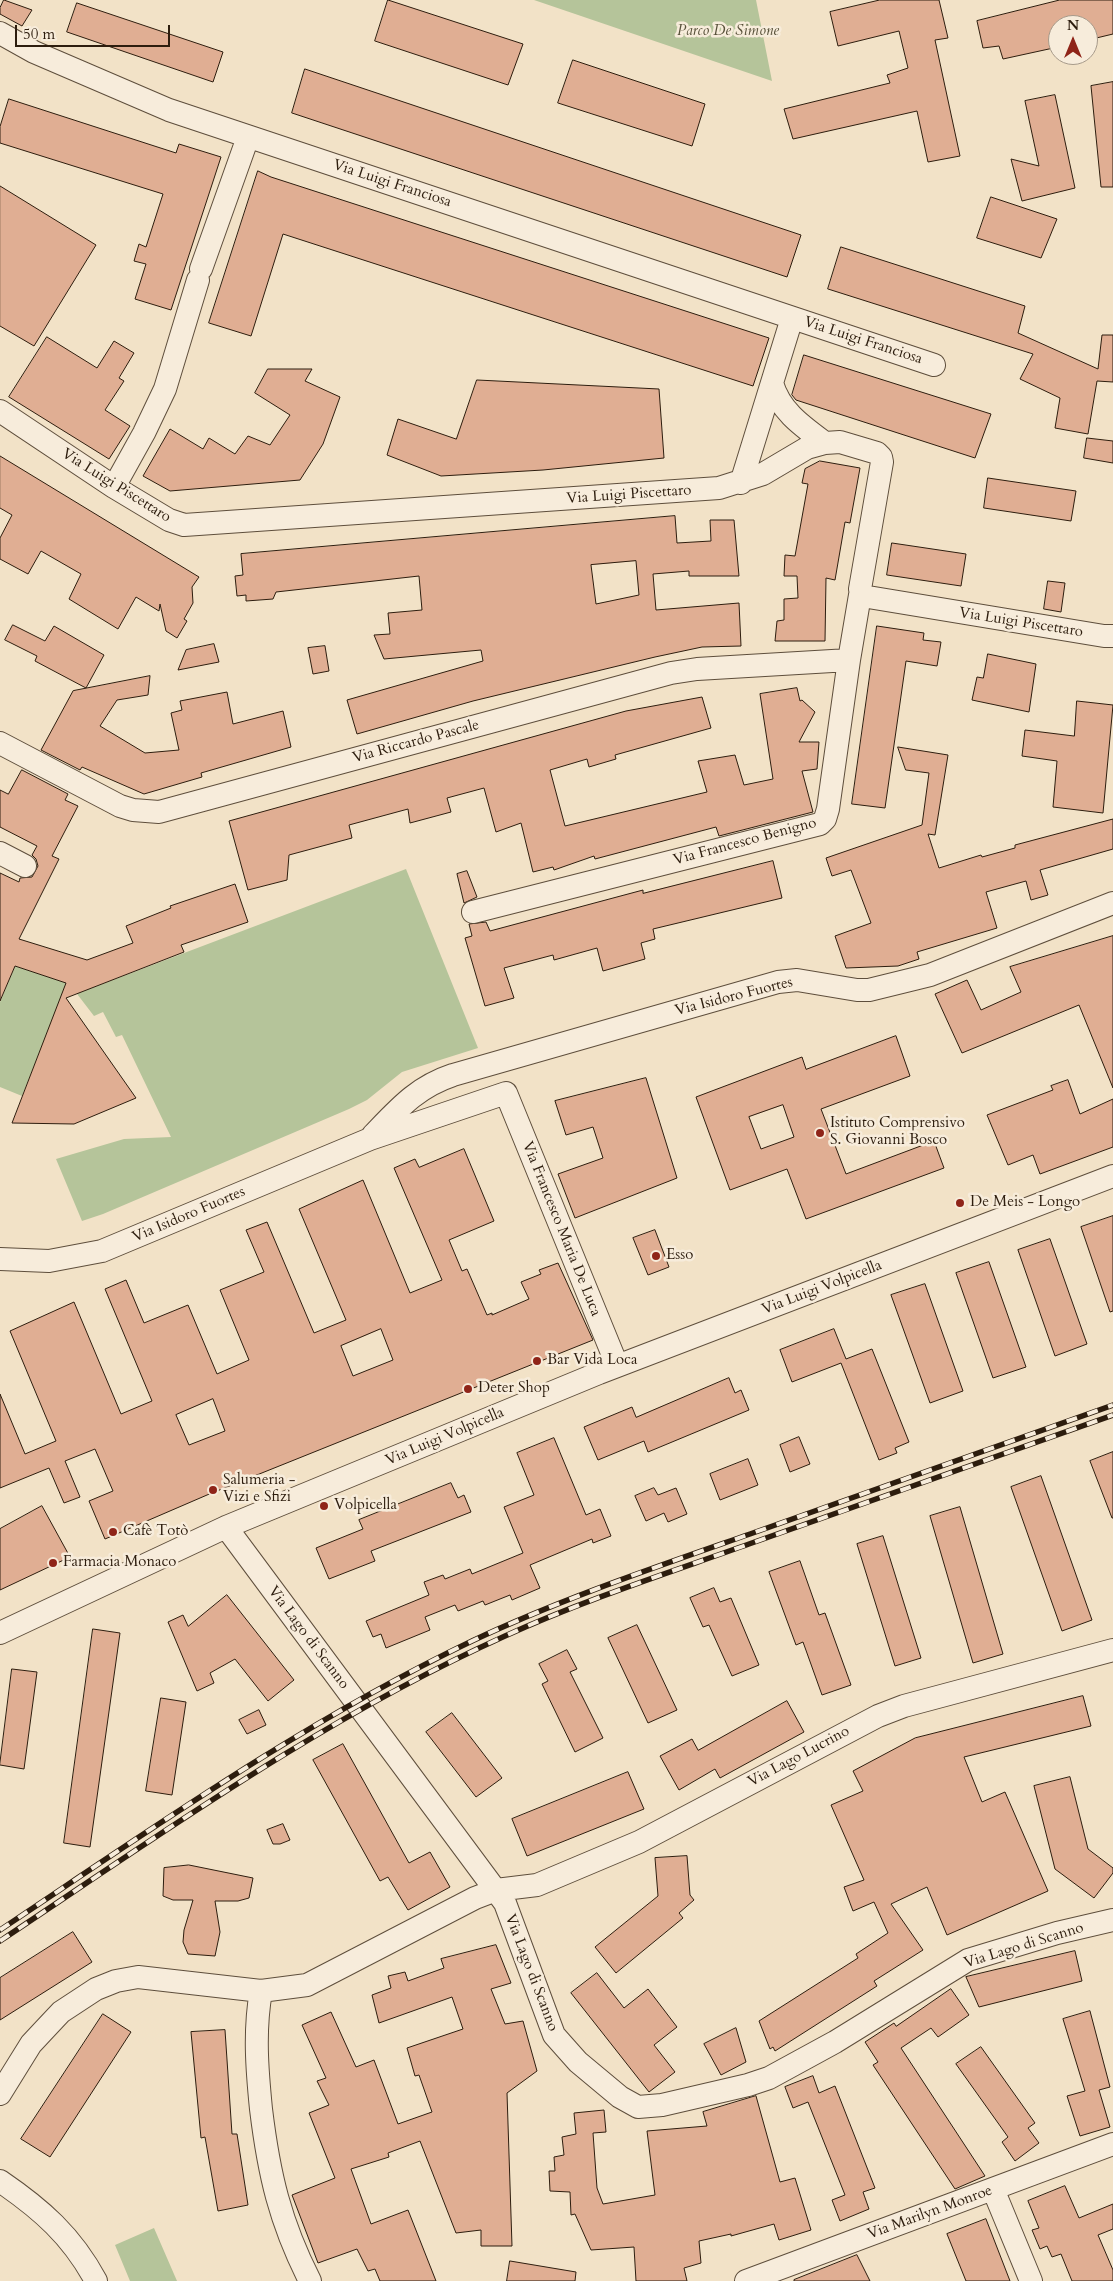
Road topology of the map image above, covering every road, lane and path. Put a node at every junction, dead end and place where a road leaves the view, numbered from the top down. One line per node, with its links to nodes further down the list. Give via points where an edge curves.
1 (0, 33): 2 (street, Via Luigi Franciosa, via 34,52 169,110)
2 (248, 137): 3 (street, Via Luigi Franciosa); 9 (street, via 199,274 165,389)
3 (792, 318): 4 (street, Via Luigi Franciosa); 5 (street, Via Luigi Franciosa)
4 (934, 364)
5 (772, 383): 7 (street, via 776,396 792,418); 8 (street, Via Luigi Franciosa)
6 (0, 412): 9 (street, Via Luigi Piscettaro)
7 (824, 443): 8 (street, Via Luigi Piscettaro, via 807,448); 10 (street, Via Luigi Piscettaro, via 840,442 881,457 882,469)
8 (741, 483): 9 (street, Via Luigi Piscettaro, via 719,488 193,525 169,520)
9 (114, 487)
10 (860, 595): 11 (street, Via Luigi Piscettaro); 12 (street, Via Francesco Benigno)
11 (1113, 636)
12 (849, 660): 13 (street, Via Riccardo Pascale, via 671,673 159,812 120,806); 17 (street, Via Francesco Benigno, via 828,809 820,824)
13 (0, 743)
14 (0, 853): 15 (street)
15 (25, 866)
16 (1113, 903): 19 (street, Via Isidoro Fuortes, via 930,975 869,990 797,980 778,982 453,1075 417,1092)
17 (473, 912)
18 (506, 1093): 19 (street, Via Isidoro Fuortes); 22 (street, Via Francesco Maria De Luca)
19 (370, 1138): 21 (street, Via Isidoro Fuortes, via 102,1251 49,1261)
20 (1113, 1176): 22 (street, Via Luigi Volpicella)
21 (0, 1259)
22 (617, 1365): 23 (street, Via Luigi Volpicella)
23 (226, 1527): 24 (street, Via Luigi Volpicella); 26 (street, Via Lago di Scanno)
24 (0, 1633)
25 (1113, 1650): 26 (street, Via Lago Lucrino, via 904,1706 878,1716 639,1842 537,1884)
26 (496, 1890): 27 (street, Via Lago di Scanno, via 505,1903 554,2035 578,2062 620,2097 638,2106 662,2105 769,2078 835,2042 968,1960); 28 (street, Via Lago Lucrino, via 452,1909 322,1979 289,1989)
27 (1113, 1920)
28 (262, 1991): 29 (street, Via Lago Lucrino, via 156,1978 116,1981 96,1989 61,2012 31,2044); 34 (street, via 257,2015 256,2065 267,2158 280,2211)
29 (0, 2094)
30 (1113, 2144): 32 (street, Via Marilyn Monroe)
31 (0, 2181): 33 (street, via 34,2204 61,2230)
32 (993, 2189): 35 (street, Via Marilyn Monroe); 36 (street)
33 (96, 2281)
34 (310, 2281)
35 (746, 2281)
36 (1031, 2281)

